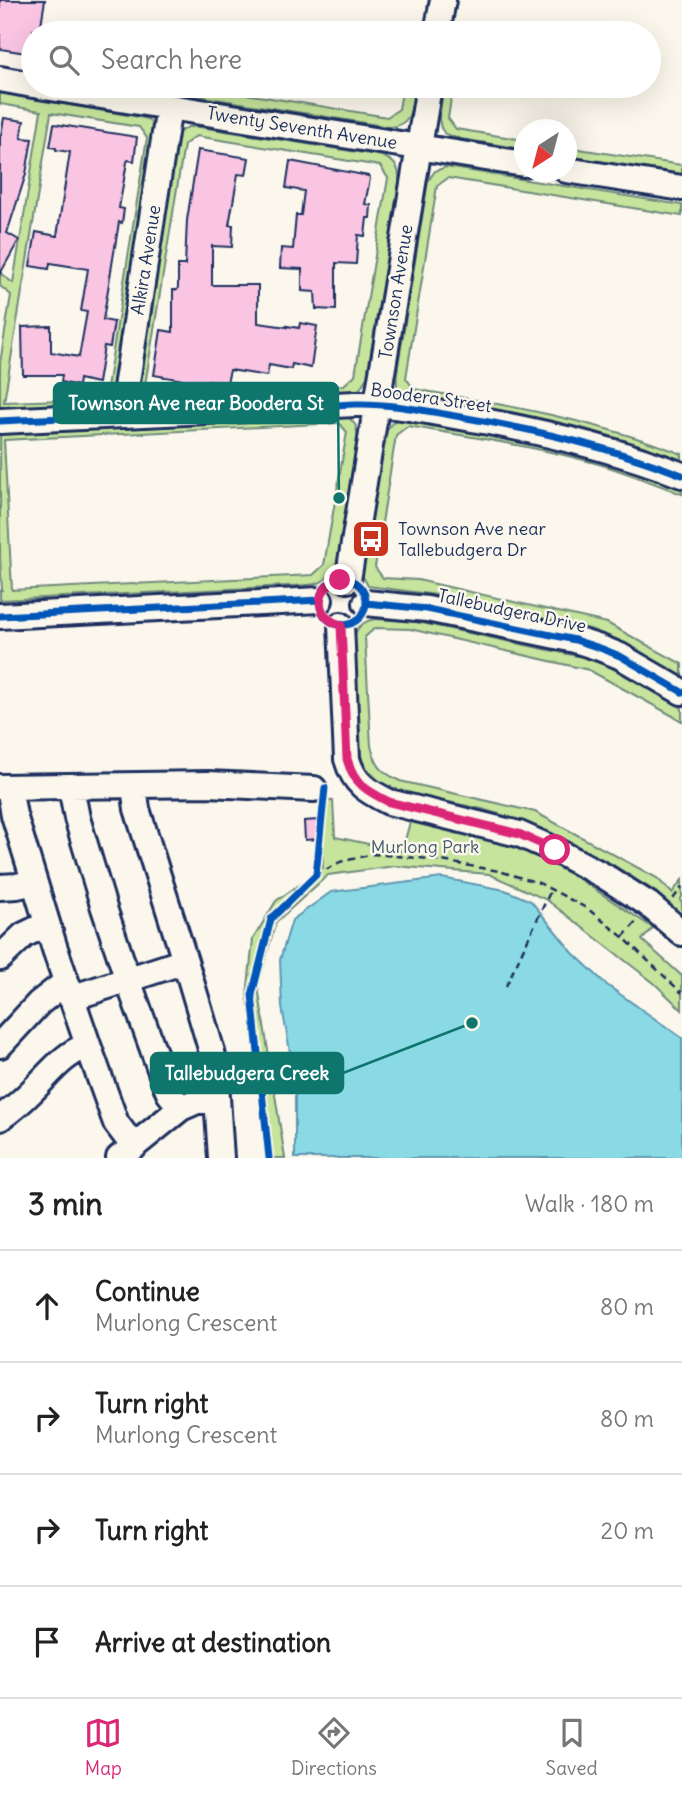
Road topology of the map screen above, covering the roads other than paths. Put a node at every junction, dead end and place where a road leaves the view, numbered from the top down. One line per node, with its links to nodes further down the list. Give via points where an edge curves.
1 (443, 0): 2 (street)
2 (439, 21)
3 (0, 79): 4 (street)
4 (21, 83)
5 (113, 98): 7 (street, Twenty Seventh Avenue)
6 (427, 98): 8 (street, Townson Avenue)
7 (169, 107): 8 (street, Twenty Seventh Avenue); 13 (street, Alkira Avenue)
8 (419, 147): 9 (street, Twenty Seventh Avenue); 12 (street, Townson Avenue)
9 (514, 162)
10 (577, 172): 11 (street)
11 (682, 188)
12 (378, 404): 13 (street, Boodera Street); 15 (street, Boodera Street, via 559,436); 16 (street, Townson Avenue)
13 (122, 414): 14 (street, Boodera Street)
14 (0, 421)
15 (682, 475)
16 (348, 580): 17 (street, via 333,582); 18 (street, via 361,589)
17 (320, 600): 19 (street); 20 (street, via 328,620)
18 (366, 603): 20 (street, via 361,617); 21 (street, Tallebudgera Drive, via 427,609 575,640 620,656)
19 (0, 616)
20 (341, 625): 29 (street, via 347,759 359,784 389,802 519,834 555,850 648,904)
21 (682, 692)
22 (134, 786): 24 (street); 25 (street); 31 (street, via 137,809)
23 (5, 787): 24 (street); 26 (street)
24 (71, 787): 32 (street)
25 (314, 789)
26 (34, 882): 27 (street); 28 (street)
27 (0, 887)
28 (47, 924): 30 (street, via 24,935); 33 (street)
29 (682, 933)
30 (0, 958)
31 (185, 961): 32 (street); 36 (street, via 212,1052)
32 (128, 980): 33 (street); 37 (street, via 169,1093)
33 (68, 990): 34 (street, via 39,1003); 35 (street)
34 (0, 1045)
35 (88, 1045): 38 (street, via 63,1059); 39 (street)
36 (217, 1099): 37 (street); 40 (street)
37 (181, 1108): 39 (street)
38 (0, 1118)
39 (126, 1152)
40 (221, 1158)

